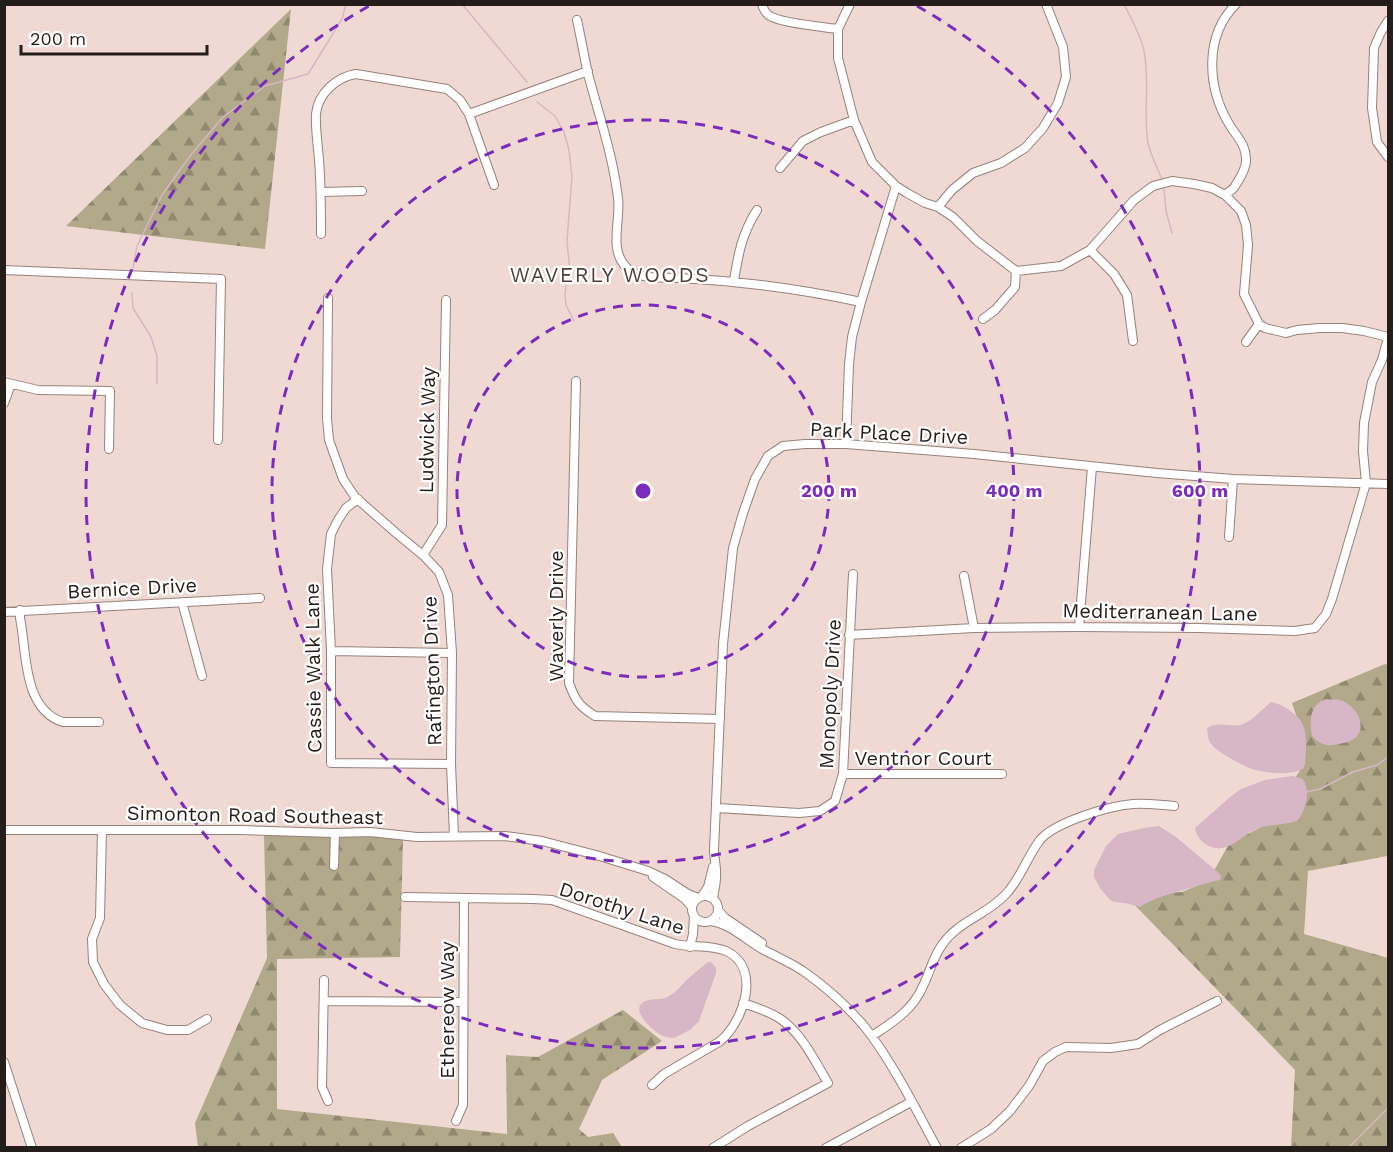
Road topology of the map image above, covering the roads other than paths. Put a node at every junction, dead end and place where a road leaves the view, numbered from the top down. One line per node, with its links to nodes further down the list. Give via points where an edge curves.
1 (762, 4): 7 (street, via 770,16 785,22)
2 (850, 4): 7 (street)
3 (1046, 4): 18 (street, via 1063,47 1066,77 1058,104 1025,148 973,174)
4 (1236, 4): 17 (street, via 1220,27 1212,50 1217,97 1243,144 1246,162 1235,187)
5 (577, 20): 8 (street)
6 (1389, 21): 11 (street, via 1374,48 1372,108 1377,142)
7 (838, 29): 10 (street, via 838,58)
8 (588, 71): 9 (street); 24 (street, via 619,200 615,240 623,264 628,270 648,277)
9 (469, 114): 13 (street); 16 (street, via 447,90 346,75 326,91 316,113)
10 (854, 120): 12 (street, via 803,141); 14 (street, via 872,162)
11 (1389, 157)
12 (780, 168)
13 (494, 184)
14 (896, 186): 18 (street); 27 (street)
15 (362, 191): 16 (street)
16 (322, 192): 20 (street)
17 (1225, 195): 21 (street, via 1212,188 1172,181 1153,186 1134,200); 29 (street, via 1241,211 1246,225 1244,294)
18 (938, 207): 23 (street)
19 (757, 210): 24 (street, via 742,242)
20 (321, 234)
21 (1090, 250): 23 (street, via 1061,266); 31 (street, via 1114,274 1127,295)
22 (4, 270): 36 (street, via 221,279)
23 (1016, 271): 28 (street, via 1015,287)
24 (734, 281): 27 (street)
25 (328, 298): 43 (street, Rafington Drive, via 329,440 343,479)
26 (446, 300): 45 (street, Ludwick Way, via 442,525)
27 (861, 302): 37 (street, via 849,364)
28 (983, 319)
29 (1259, 324): 30 (street, via 1286,333 1342,328); 32 (street)
30 (1389, 337): 41 (street, via 1372,382 1364,423)
31 (1133, 341)
32 (1246, 342)
33 (576, 381): 58 (street, Waverly Drive, via 569,683 575,699 595,716)
34 (8, 383): 35 (street); 38 (street, via 38,390 110,391)
35 (4, 403)
36 (218, 440)
37 (846, 444): 39 (street, Park Place Drive); 58 (street, Park Place Drive, via 783,446 768,456 755,479 733,548)
38 (109, 449)
39 (1092, 467): 40 (street, Park Place Drive); 52 (street)
40 (1233, 479): 41 (street, Park Place Drive); 44 (street)
41 (1366, 483): 42 (street, Park Place Drive); 52 (street, Mediterranean Lane, via 1332,599 1315,628 1295,631)
42 (1389, 484)
43 (358, 499): 45 (street, Rafington Drive); 55 (street, Cassie Walk Lane, via 346,508 331,534 327,569)
44 (1229, 537)
45 (423, 555): 56 (street, Rafington Drive, via 439,572 448,595)
46 (853, 574): 54 (street, Monopoly Drive)
47 (964, 576): 53 (street)
48 (260, 598): 49 (street, Bernice Drive)
49 (182, 602): 50 (street, Bernice Drive); 57 (street)
50 (20, 610): 51 (street, Bernice Drive); 59 (street, via 28,676 38,703 58,721)
51 (4, 612)
52 (1079, 627): 53 (street, Mediterranean Lane)
53 (974, 628): 54 (street, Mediterranean Lane)
54 (849, 635): 61 (street, Monopoly Drive)
55 (331, 651): 56 (street); 60 (street, Cassie Walk Lane, via 331,763)
56 (452, 653): 60 (street, Rafington Drive)
57 (202, 676)
58 (720, 719): 64 (street, Park Place Drive)
59 (99, 722)
60 (451, 764): 68 (street, Rafington Drive)
61 (843, 774): 62 (street, Ventnor Court); 64 (street, Monopoly Drive, via 835,801 820,811)
62 (1002, 774)
63 (1174, 806): 89 (street, via 1133,804 1106,808 1046,835 1006,894 957,928 943,943 922,990 907,1011)
64 (717, 808): 69 (street, Park Place Drive)
65 (102, 830): 66 (street, Simonton Road Southeast); 67 (street, Simonton Road Southeast); 88 (street, via 100,918 92,939 93,962 104,984 120,1005 142,1023 167,1030 188,1030)
66 (4, 831)
67 (335, 833): 68 (street, Simonton Road Southeast); 70 (street)
68 (454, 836): 71 (street, Simonton Road Southeast, via 542,841)
69 (714, 862): 73 (street, Park Place Drive, via 708,887); 75 (street, Park Place Drive)
70 (334, 866)
71 (641, 870): 73 (street); 76 (street)
72 (405, 897): 74 (street, Dorothy Lane)
73 (700, 897): 75 (street); 76 (street)
74 (464, 898): 81 (street, Dorothy Lane, via 552,900); 86 (street, Ethereow Way)
75 (713, 899): 77 (street)
76 (692, 907): 78 (street)
77 (718, 910): 79 (street); 82 (street)
78 (694, 916): 79 (street); 80 (street)
79 (708, 921): 80 (street); 82 (street, via 722,923)
80 (693, 934): 81 (street)
81 (690, 947): 87 (street, Dorothy Lane, via 724,950 737,959 747,978)
82 (777, 955): 89 (street, via 822,985)
83 (324, 980): 84 (street)
84 (324, 1001): 86 (street); 92 (street, via 322,1087)
85 (1217, 1001): 99 (street, via 1138,1044 1066,1047 1055,1052 1043,1061 1010,1111)
86 (463, 1002): 94 (street, Ethereow Way, via 463,1105)
87 (743, 1003): 91 (street, Dorothy Lane, via 726,1036); 96 (street, via 787,1024 828,1083)
88 (207, 1018)
89 (872, 1036): 93 (street)
90 (4, 1062): 95 (street)
91 (652, 1085)
92 (328, 1101)
93 (911, 1102): 97 (street); 98 (street)
94 (456, 1120)
95 (32, 1148)
96 (713, 1148)
97 (826, 1148)
98 (937, 1148)
99 (961, 1148)

